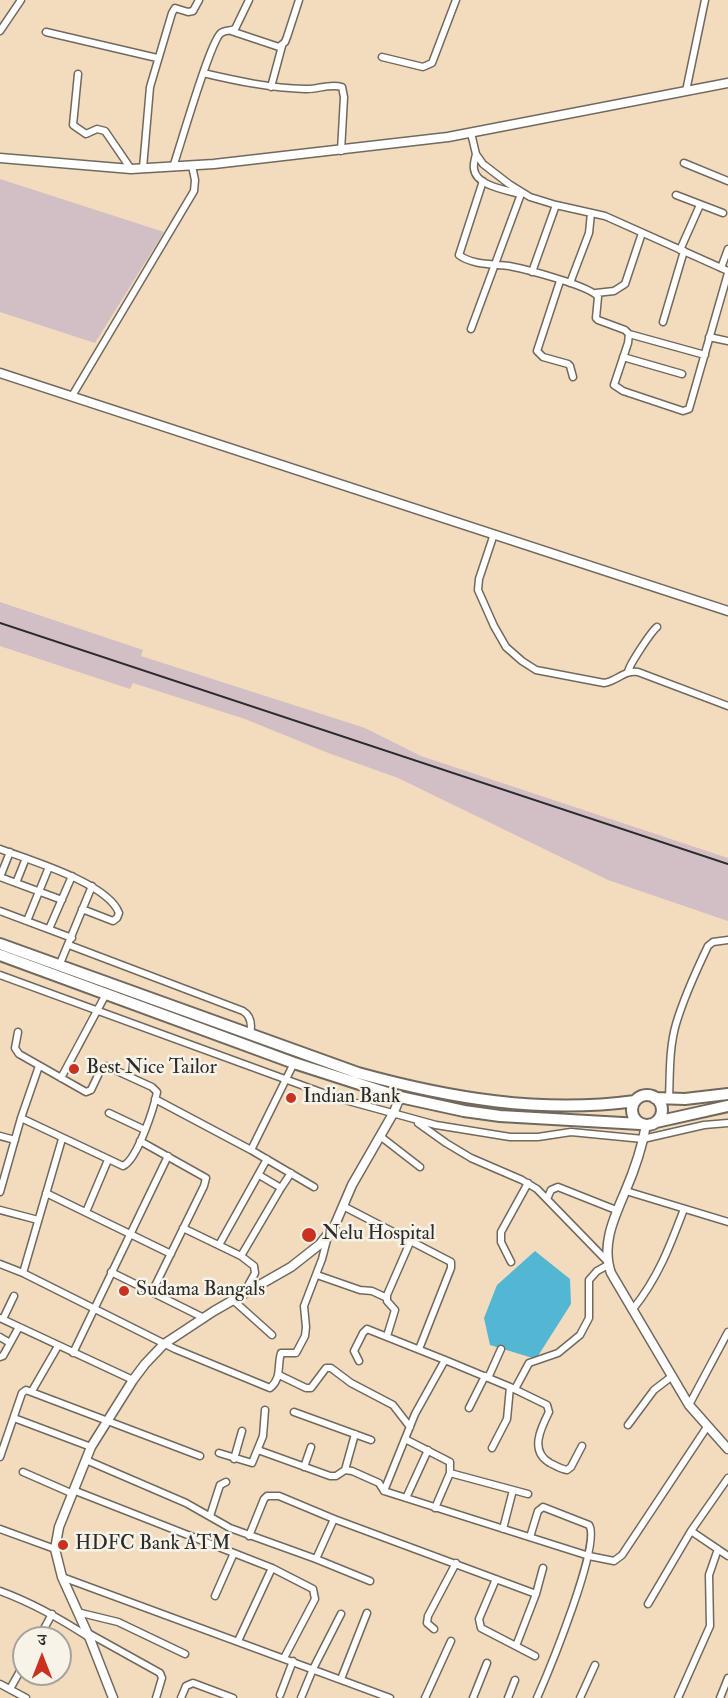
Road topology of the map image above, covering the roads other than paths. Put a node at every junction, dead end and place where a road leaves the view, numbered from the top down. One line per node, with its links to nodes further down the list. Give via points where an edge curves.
1 (21, 0): 7 (street)
2 (199, 0): 12 (street, via 194,11 173,10)
3 (249, 0): 8 (street)
4 (298, 0): 10 (street)
5 (456, 0): 11 (street, via 432,63 423,67)
6 (705, 0): 17 (street)
7 (0, 31)
8 (231, 31): 10 (street); 13 (street, via 219,36)
9 (46, 32): 12 (street)
10 (282, 46): 16 (street)
11 (382, 57)
12 (157, 58): 26 (street, via 149,96)
13 (203, 73): 16 (street); 24 (street)
14 (78, 74): 25 (street, via 73,125 86,134 97,129 105,131)
15 (728, 83): 17 (street)
16 (271, 87): 19 (street, via 342,87)
17 (686, 91): 18 (street)
18 (471, 133): 19 (street); 20 (street)
19 (342, 151): 23 (street)
20 (476, 153): 28 (street, via 474,170); 31 (street, via 483,164)
21 (0, 158): 25 (street)
22 (684, 163): 27 (street)
23 (192, 166): 24 (street); 55 (street, via 194,191)
24 (173, 167): 26 (street)
25 (131, 168): 26 (street)
26 (143, 168)
27 (728, 181)
28 (483, 182): 29 (street); 39 (street, via 459,255)
29 (521, 194): 31 (street); 39 (street)
30 (676, 195): 33 (street)
31 (530, 197): 32 (street)
32 (556, 205): 34 (street); 41 (street)
33 (700, 205): 35 (street); 38 (street)
34 (591, 213): 36 (street); 43 (street, via 589,233)
35 (723, 213)
36 (642, 233): 38 (street); 44 (street, via 625,284 614,291)
37 (728, 249): 40 (street)
38 (682, 250): 40 (street); 45 (street)
39 (495, 264): 41 (street); 46 (street)
40 (726, 271): 48 (street)
41 (532, 272): 42 (street)
42 (560, 281): 43 (street); 54 (street, via 537,351 543,357 568,364)
43 (570, 283): 44 (street)
44 (596, 293): 47 (street, via 596,318)
45 (663, 322)
46 (471, 329)
47 (629, 334): 50 (street); 51 (street)
48 (709, 337): 49 (street); 50 (street)
49 (728, 341)
50 (705, 354): 51 (street, via 687,411 615,386)
51 (623, 357): 53 (street)
52 (0, 374): 55 (street)
53 (682, 374)
54 (573, 377)
55 (72, 396): 56 (street)
56 (494, 534): 57 (street); 59 (street, via 478,590 507,647 536,670 604,683)
57 (728, 611)
58 (657, 627): 59 (street)
59 (628, 672): 60 (street, via 638,672)
60 (728, 706)
61 (0, 849): 62 (street)
62 (10, 852): 63 (street); 66 (street)
63 (26, 858): 64 (street); 67 (street)
64 (49, 867): 65 (street); 69 (street)
65 (72, 876): 68 (street); 70 (street)
66 (0, 877): 67 (street)
67 (16, 883): 69 (street)
68 (92, 886): 71 (street); 71 (street, via 119,914 111,921)
69 (39, 891): 70 (street); 73 (street)
70 (62, 900): 74 (street)
71 (82, 909): 75 (street)
72 (0, 911): 73 (street)
73 (27, 921): 74 (street)
74 (49, 930): 75 (street)
75 (72, 938): 78 (street)
76 (728, 940): 92 (street, via 708,946 684,1000 675,1025)
77 (0, 944): 80 (highway)
78 (68, 947): 80 (street); 84 (street, via 243,1011)
79 (0, 955): 82 (highway)
80 (61, 962): 84 (highway)
81 (0, 975): 83 (street)
82 (106, 994): 83 (street); 86 (highway)
83 (99, 1011): 88 (street); 89 (street)
84 (251, 1030): 95 (highway, via 358,1073 452,1095 552,1106)
85 (18, 1032): 87 (street, via 16,1051)
86 (294, 1063): 89 (street); 90 (highway)
87 (39, 1066): 88 (street); 98 (street)
88 (61, 1078): 93 (street, via 86,1092 106,1066 152,1087 157,1092)
89 (285, 1080): 97 (street); 109 (street)
90 (400, 1097): 97 (street); 100 (highway, via 500,1116)
91 (655, 1098): 92 (highway); 95 (highway, via 645,1096); 100 (highway, via 661,1107 660,1118)
92 (669, 1099): 94 (highway)
93 (155, 1100): 102 (street); 109 (street)
94 (727, 1100): 100 (highway)
95 (635, 1101): 100 (highway, via 632,1111 636,1121)
96 (109, 1113): 102 (street)
97 (393, 1114): 99 (street); 104 (street)
98 (21, 1118): 105 (street); 107 (street)
99 (414, 1119): 106 (street, via 510,1137 571,1132); 117 (street, via 471,1158)
100 (647, 1123): 106 (street)
101 (728, 1123): 106 (street)
102 (145, 1130): 108 (street)
103 (0, 1136): 107 (street)
104 (380, 1136): 113 (street); 124 (street)
105 (62, 1139): 112 (street); 122 (street)
106 (644, 1139): 120 (street)
107 (15, 1140): 114 (street)
108 (140, 1141): 110 (street); 112 (street, via 128,1164 120,1166)
109 (251, 1150): 111 (street)
110 (168, 1155): 131 (street, via 206,1178); 132 (street)
111 (267, 1159): 115 (street); 116 (street)
112 (108, 1160): 128 (street)
113 (420, 1167)
114 (3, 1172): 121 (street)
115 (291, 1173): 118 (street); 119 (street)
116 (259, 1175): 119 (street); 135 (street)
117 (528, 1184): 123 (street); 138 (street, via 501,1232 501,1242)
118 (314, 1187)
119 (281, 1188): 137 (street)
120 (626, 1191): 125 (street); 127 (street)
121 (0, 1192)
122 (46, 1193): 128 (street); 129 (street)
123 (547, 1199): 127 (street, via 558,1187); 139 (street)
124 (343, 1206): 133 (street); 134 (street)
125 (684, 1209): 130 (street); 150 (street, via 656,1278)
126 (0, 1210): 129 (street)
127 (616, 1210): 139 (street, via 606,1248)
128 (86, 1212): 132 (street)
129 (38, 1220): 142 (street)
130 (728, 1222)
131 (183, 1228): 135 (street); 136 (street)
132 (130, 1233): 136 (street); 141 (street)
133 (328, 1236): 143 (street); 145 (street, via 311,1253)
134 (411, 1240): 147 (street); 161 (street, via 449,1259 451,1264)
135 (219, 1245): 137 (street)
136 (171, 1254): 144 (street)
137 (241, 1256): 145 (street, via 255,1270)
138 (511, 1262)
139 (607, 1263): 150 (street); 171 (street, via 589,1280 589,1318 580,1335 558,1353 529,1363)
140 (0, 1264): 142 (street)
141 (111, 1272): 144 (street); 149 (street)
142 (23, 1273): 149 (street)
143 (317, 1275): 147 (street); 167 (street, via 304,1306 305,1336 296,1353 281,1353)
144 (152, 1292): 152 (street)
145 (244, 1294): 148 (street)
146 (14, 1296): 151 (street)
147 (387, 1298): 156 (street, via 394,1310)
148 (233, 1300): 152 (street); 155 (street)
149 (94, 1308): 159 (street); 163 (street)
150 (633, 1309): 169 (street)
151 (2, 1318): 153 (street)
152 (204, 1318): 159 (street)
153 (19, 1327): 158 (street); 160 (street)
154 (728, 1332): 173 (street)
155 (272, 1335)
156 (387, 1336): 161 (street); 166 (street, via 365,1330 354,1351)
157 (0, 1337): 158 (street)
158 (10, 1343): 164 (street)
159 (164, 1344): 167 (street, via 265,1388 273,1386); 170 (street)
160 (58, 1346): 163 (street); 172 (street)
161 (419, 1349): 165 (street)
162 (501, 1349): 168 (street)
163 (73, 1353): 170 (street)
164 (0, 1357)
165 (445, 1360): 168 (street); 180 (street)
166 (359, 1361)
167 (279, 1375): 180 (street, via 310,1388 326,1368 331,1368 393,1405)
168 (486, 1377): 171 (street); 174 (street)
169 (671, 1377): 173 (street); 179 (street, via 654,1389)
170 (133, 1380): 178 (street)
171 (513, 1388): 186 (street, via 549,1407 538,1440 539,1453 545,1460 567,1470); 189 (street, via 507,1419)
172 (32, 1390): 177 (street, via 22,1393); 178 (street)
173 (689, 1405): 181 (street)
174 (469, 1408)
175 (266, 1410): 191 (street)
176 (294, 1412): 183 (street)
177 (14, 1418): 188 (street); 195 (street)
178 (107, 1420): 188 (street); 194 (street)
179 (628, 1425)
180 (410, 1427): 184 (street)
181 (707, 1427): 190 (street); 220 (street, via 619,1558 607,1561)
182 (242, 1431): 196 (street)
183 (355, 1434): 185 (street); 199 (street)
184 (405, 1439): 192 (street); 205 (street)
185 (371, 1440)
186 (582, 1446)
187 (311, 1447): 198 (street)
188 (91, 1448): 197 (street)
189 (492, 1448)
190 (728, 1449)
191 (258, 1450): 196 (street, via 252,1463); 198 (street)
192 (428, 1450): 201 (street, via 448,1460 452,1466); 208 (street)
193 (219, 1453): 196 (street)
194 (200, 1456)
195 (0, 1457)
196 (234, 1459)
197 (86, 1460): 206 (street); 210 (street)
198 (304, 1467): 199 (street, via 334,1476)
199 (345, 1470): 205 (street, via 379,1483)
200 (22, 1472): 206 (street)
201 (450, 1473): 204 (street); 209 (street)
202 (728, 1478): 214 (street)
203 (226, 1482): 210 (street, via 220,1485)
204 (513, 1490): 207 (street); 212 (street)
205 (384, 1491): 208 (street)
206 (72, 1492): 217 (street); 219 (street)
207 (528, 1494)
208 (406, 1498): 209 (street)
209 (435, 1508): 212 (street)
210 (210, 1516): 215 (street)
211 (334, 1519): 215 (street, via 279,1496 267,1496); 222 (street); 223 (street)
212 (503, 1528): 216 (street)
213 (0, 1529): 217 (street)
214 (691, 1531): 218 (street); 232 (street)
215 (249, 1536): 222 (street)
216 (530, 1537): 220 (street); 220 (street, via 538,1511 546,1507 589,1525)
217 (55, 1549): 226 (street)
218 (718, 1549): 221 (street); 271 (street, via 709,1575 710,1626)
219 (234, 1553): 224 (street); 231 (street)
220 (589, 1556): 269 (street, via 557,1654)
221 (728, 1556)
222 (316, 1559): 228 (street)
223 (456, 1563): 227 (street); 238 (street, via 428,1616 427,1623)
224 (272, 1568): 240 (street); 245 (street, via 315,1593)
225 (543, 1568): 230 (street)
226 (62, 1577): 233 (street); 240 (street)
227 (496, 1579): 230 (street); 242 (street, via 479,1624)
228 (370, 1581)
229 (0, 1592): 235 (street)
230 (536, 1594): 242 (street)
231 (215, 1596)
232 (648, 1604)
233 (78, 1612): 239 (street); 243 (street, via 118,1622)
234 (367, 1613): 251 (street)
235 (52, 1614): 237 (street); 239 (street)
236 (341, 1614): 249 (street)
237 (46, 1626)
238 (434, 1629)
239 (89, 1635): 259 (street); 260 (street, via 160,1673 162,1682)
240 (238, 1641): 245 (street)
241 (450, 1641): 266 (street)
242 (516, 1646): 244 (street)
243 (185, 1654)
244 (535, 1656)
245 (284, 1658): 246 (street)
246 (292, 1661): 249 (street); 257 (street)
247 (487, 1663): 267 (street)
248 (595, 1665): 270 (street)
249 (313, 1669): 251 (street); 263 (street)
250 (728, 1678): 272 (street)
251 (341, 1679): 256 (street)
252 (515, 1680): 268 (street)
253 (0, 1684): 255 (street)
254 (12, 1685): 255 (street)
255 (10, 1689): 258 (street)
256 (370, 1690): 264 (street); 265 (street)
257 (280, 1695)
258 (26, 1698)
259 (113, 1698)
260 (156, 1698)
261 (181, 1698): 262 (street, via 186,1686 193,1683)
262 (233, 1698)
263 (301, 1698)
264 (366, 1698)
265 (390, 1698)
266 (424, 1698)
267 (473, 1698)
268 (507, 1698)
269 (537, 1698)
270 (580, 1698)
271 (678, 1698)
272 (720, 1698)

